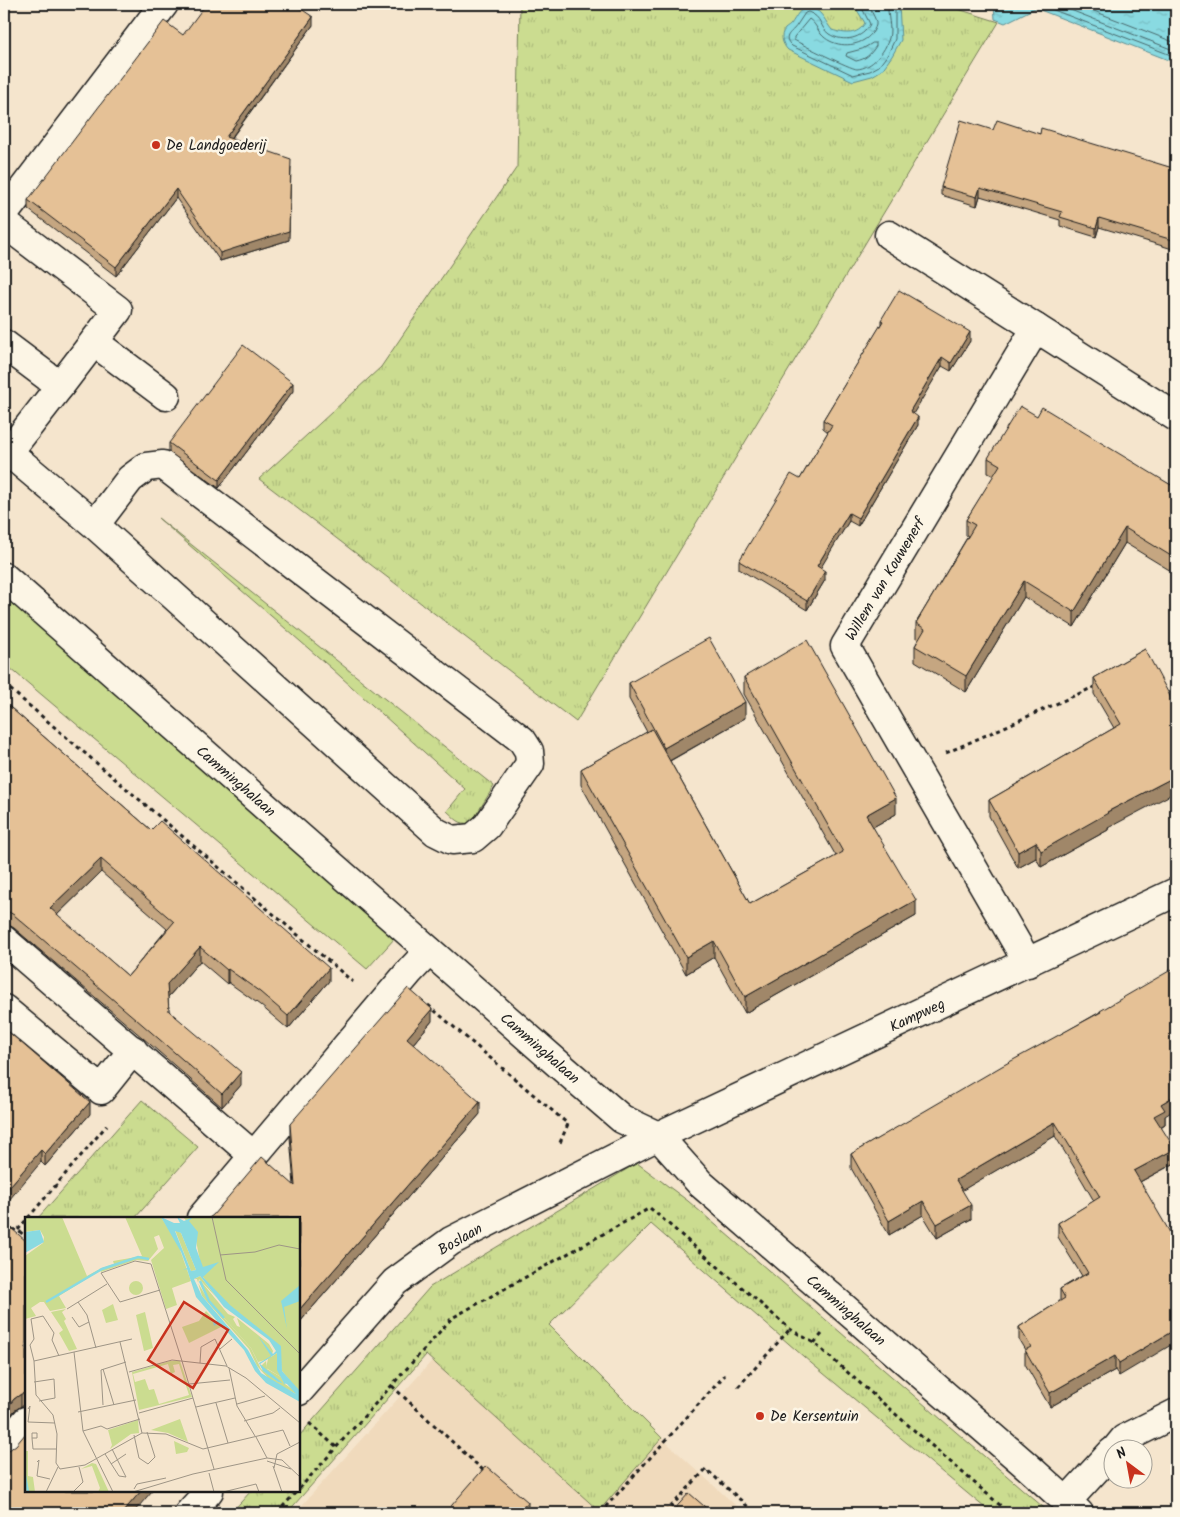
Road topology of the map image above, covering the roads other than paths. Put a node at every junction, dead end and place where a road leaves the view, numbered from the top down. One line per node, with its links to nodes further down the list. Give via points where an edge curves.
1 (164, 4): 2 (street)
2 (4, 214)
3 (4, 223): 6 (street, via 118,310)
4 (889, 235): 5 (street)
5 (1036, 328): 10 (street); 17 (street, Willem van Kouwenerf, via 845,646)
6 (94, 342): 8 (street); 9 (street)
7 (4, 344): 8 (street)
8 (60, 386): 11 (street)
9 (166, 396)
10 (1176, 417)
11 (6, 455): 12 (street)
12 (95, 525): 12 (street, via 436,832 452,840 473,838 487,826 530,764 529,751 522,740 163,465 146,467 130,479)
13 (4, 577): 16 (street, Camminghalaan)
14 (1176, 892): 17 (street, Kampweg)
15 (4, 940): 19 (street)
16 (428, 951): 20 (street, Camminghalaan, via 622,1118); 21 (street)
17 (1028, 963): 20 (street, Kampweg)
18 (4, 1009): 19 (street, via 101,1090)
19 (133, 1050): 21 (street)
20 (658, 1136): 23 (street, Boslaan, via 451,1241 395,1282); 30 (street, Camminghalaan, via 701,1184)
21 (254, 1156): 22 (street)
22 (202, 1217)
23 (300, 1389)
24 (1176, 1413): 26 (street)
25 (25, 1422): 27 (street)
26 (1123, 1440)
27 (4, 1448)
28 (1102, 1468): 30 (street)
29 (208, 1492): 31 (street)
30 (1073, 1508)
31 (189, 1513)

